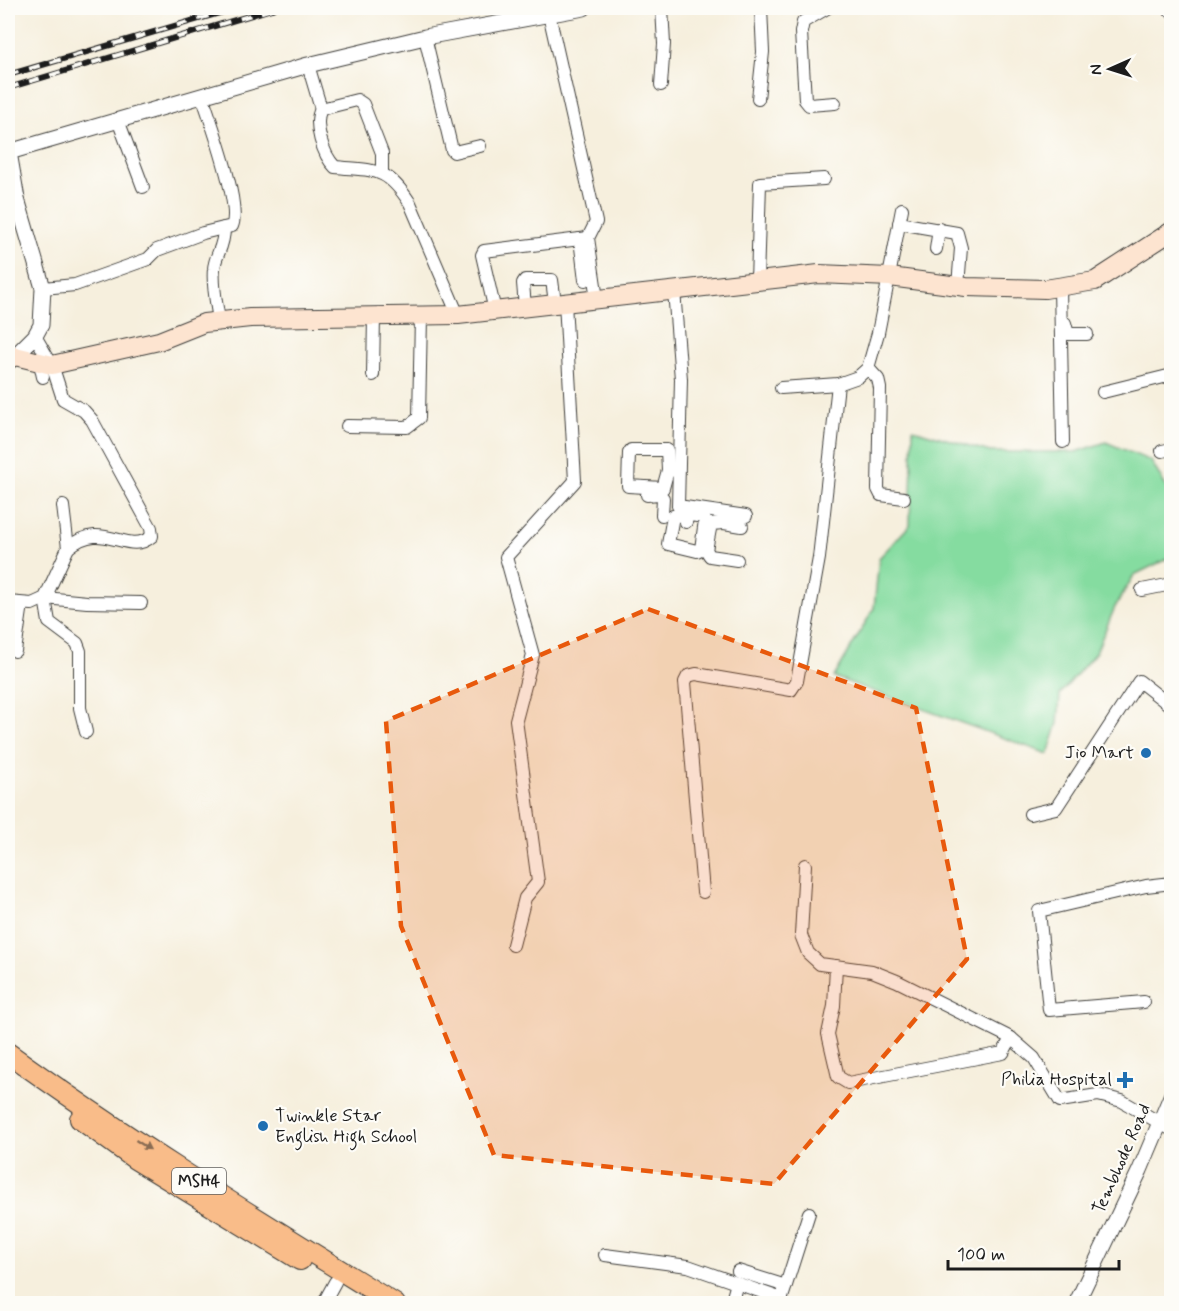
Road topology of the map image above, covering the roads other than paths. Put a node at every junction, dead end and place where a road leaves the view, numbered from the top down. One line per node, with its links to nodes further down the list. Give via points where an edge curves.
1 (584, 8): 5 (street)
2 (662, 8): 8 (street)
3 (761, 8): 10 (street, via 763,52)
4 (827, 8): 11 (street, via 803,22 805,100 809,105)
5 (549, 14): 6 (street); 24 (street, via 596,222)
6 (425, 37): 7 (street); 14 (street, via 452,150)
7 (308, 65): 9 (street); 12 (street)
8 (661, 85)
9 (202, 95): 13 (street); 21 (street, via 228,178 236,219 232,226)
10 (758, 99)
11 (835, 104)
12 (321, 109): 16 (street, via 317,117 326,158 335,167); 16 (street, via 357,100 363,104 382,153)
13 (118, 120): 15 (street); 18 (street)
14 (480, 146)
15 (8, 151): 31 (street, via 17,199)
16 (382, 173): 37 (street, via 399,186 410,203)
17 (824, 179): 28 (street, via 760,183)
18 (143, 187)
19 (902, 209): 20 (street)
20 (899, 223): 22 (street); 26 (street)
21 (224, 228): 31 (street, via 157,249 148,260 75,285); 40 (street, via 224,242 213,275)
22 (939, 229): 25 (street); 29 (street, via 953,231 959,237)
23 (1172, 231): 30 (main road, via 1095,281)
24 (584, 239): 27 (street); 33 (street); 36 (street, via 484,251)
25 (936, 249)
26 (890, 277): 28 (main road, via 819,274); 29 (main road); 45 (street)
27 (585, 280)
28 (756, 282): 32 (main road)
29 (958, 286): 30 (main road)
30 (1062, 286): 41 (street, via 1066,332); 52 (street)
31 (43, 288): 42 (street, via 41,325)
32 (674, 290): 33 (main road); 56 (street, via 681,379 673,470)
33 (597, 299): 34 (main road)
34 (560, 303): 35 (main road); 35 (street, via 552,280 525,280); 76 (street, via 575,482 506,557 532,655 516,720 538,882 525,898)
35 (525, 307): 36 (main road)
36 (495, 311): 37 (main road)
37 (458, 315): 39 (main road)
38 (374, 316): 39 (main road); 40 (main road); 46 (street)
39 (421, 316): 51 (street, via 419,418 406,427)
40 (219, 321): 44 (main road)
41 (1088, 334)
42 (35, 336): 43 (street); 44 (street)
43 (11, 358): 44 (main road)
44 (45, 368): 61 (street, via 63,399 92,420 151,528 152,536 147,540 123,543 106,534 75,542)
45 (868, 368): 48 (street, via 858,377); 54 (street, via 880,388 878,489 881,495)
46 (374, 375)
47 (1172, 375): 50 (street)
48 (838, 384): 49 (street); 75 (street, via 819,558 797,681 791,690 696,674 688,676 685,682)
49 (781, 388)
50 (1103, 392)
51 (347, 426)
52 (1063, 442)
53 (636, 495): 57 (street, via 659,494 663,498)
54 (904, 498)
55 (63, 506): 61 (street)
56 (685, 513): 57 (street); 58 (street)
57 (662, 515): 60 (street)
58 (724, 518): 59 (street); 62 (street, via 711,524 706,550 710,556)
59 (744, 521)
60 (662, 534)
61 (68, 548): 65 (street)
62 (737, 560)
63 (1172, 584): 64 (street)
64 (1142, 590)
65 (45, 598): 67 (street); 68 (street); 71 (street, via 50,622 77,643 80,651 80,708)
66 (8, 602): 68 (street)
67 (141, 603)
68 (22, 604): 69 (street)
69 (15, 651)
70 (1172, 707): 72 (street, via 1139,681 1056,807)
71 (86, 732)
72 (1030, 814)
73 (805, 865): 77 (street, via 801,935 808,953 820,964)
74 (1172, 883): 78 (street, via 1039,911 1049,1010)
75 (703, 892)
76 (513, 945)
77 (836, 966): 79 (street, via 872,971 897,981); 79 (street, via 828,1034 838,1077 848,1083 1003,1053)
78 (1144, 1002)
79 (1011, 1038): 83 (street, via 1034,1058 1060,1101 1098,1095 1122,1101)
80 (8, 1053): 84 (main road, MSH4, one-way to 84)
81 (8, 1066): 84 (main road, MSH4, via 135,1159)
82 (1172, 1094): 83 (street, Tembhode Road)
83 (1165, 1127): 96 (street, Tembhode Road)
84 (206, 1194): 87 (main road, MSH4)
85 (809, 1213): 90 (street)
86 (605, 1255): 88 (street)
87 (308, 1257): 89 (main road, MSH4); 94 (main road, MSH4)
88 (737, 1277): 90 (street); 91 (street); 95 (street)
89 (335, 1282): 92 (street); 93 (main road, MSH4)
90 (786, 1286): 91 (street)
91 (781, 1301)
92 (323, 1304)
93 (371, 1304)
94 (395, 1304)
95 (730, 1304)
96 (1076, 1304)

